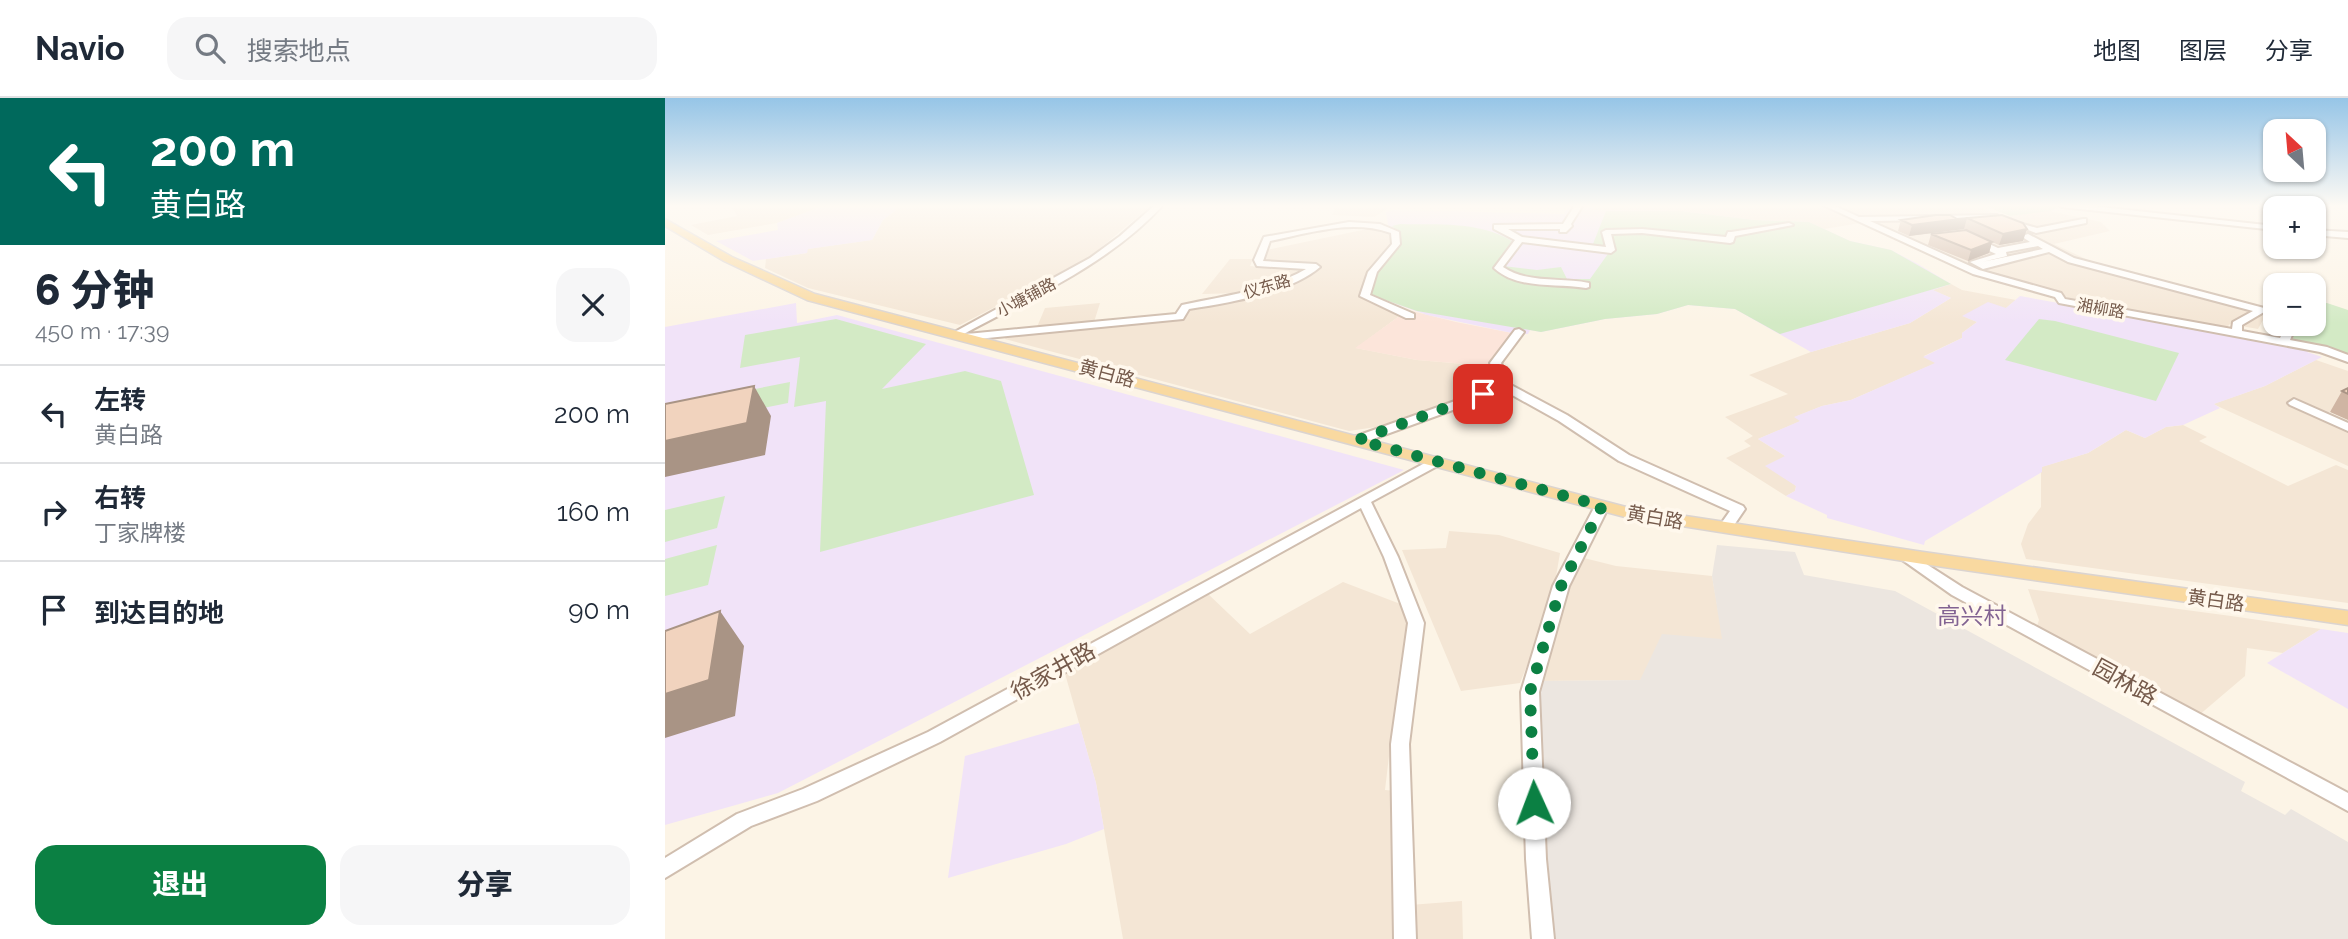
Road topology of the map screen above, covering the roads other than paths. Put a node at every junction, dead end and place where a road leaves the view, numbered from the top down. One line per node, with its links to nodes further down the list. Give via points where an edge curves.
1 (703, 244): 20 (main road, 黄白路, via 811,297)
2 (1114, 244): 20 (street, 小塘铺路)
3 (1266, 244): 20 (street, 仪东路, via 1259,264 1316,267 1279,284 1185,307 1179,317)
4 (1396, 244): 17 (street, 仪东路, via 1373,272 1365,296)
5 (1515, 244): 14 (street, via 1498,268 1509,277)
6 (1562, 244): 7 (street, via 1611,250)
7 (1609, 244)
8 (1927, 244): 16 (street, 湘柳路, via 1976,272 2058,295 2062,301)
9 (1983, 244): 13 (street)
10 (2035, 244): 13 (street)
11 (2044, 244): 12 (street)
12 (2052, 249): 13 (street, via 1986,267 1974,262 2004,255); 19 (street, via 2071,260 2262,310 2237,324)
13 (1997, 251)
14 (1585, 285)
15 (2136, 301): 16 (street)
16 (2134, 314): 19 (street, 湘柳路)
17 (1410, 316)
18 (1519, 332): 24 (street, via 1495,363)
19 (2237, 332): 22 (street, 湘柳路)
20 (961, 335): 27 (main road, 黄白路)
21 (2286, 336): 22 (street)
22 (2284, 342): 23 (street, 湘柳路)
23 (2348, 359)
24 (1506, 387): 27 (street); 31 (street, via 1624,458 1738,509)
25 (2294, 403): 26 (street)
26 (2348, 427)
27 (1358, 440): 28 (main road, 黄白路)
28 (1436, 461): 29 (street, 徐家井路); 30 (main road, 黄白路)
29 (1364, 501): 35 (street, 徐家井路, via 934,737 810,796 744,820); 36 (street, via 1416,623 1400,744)
30 (1602, 506): 31 (main road, 黄白路); 37 (street, via 1561,586 1530,692)
31 (1725, 528): 32 (main road, 黄白路)
32 (1906, 556): 33 (main road, 黄白路); 34 (street, 园林路, via 1957,591)
33 (2348, 618)
34 (2348, 803)
35 (665, 869)
36 (1405, 939)
37 (1543, 939)

